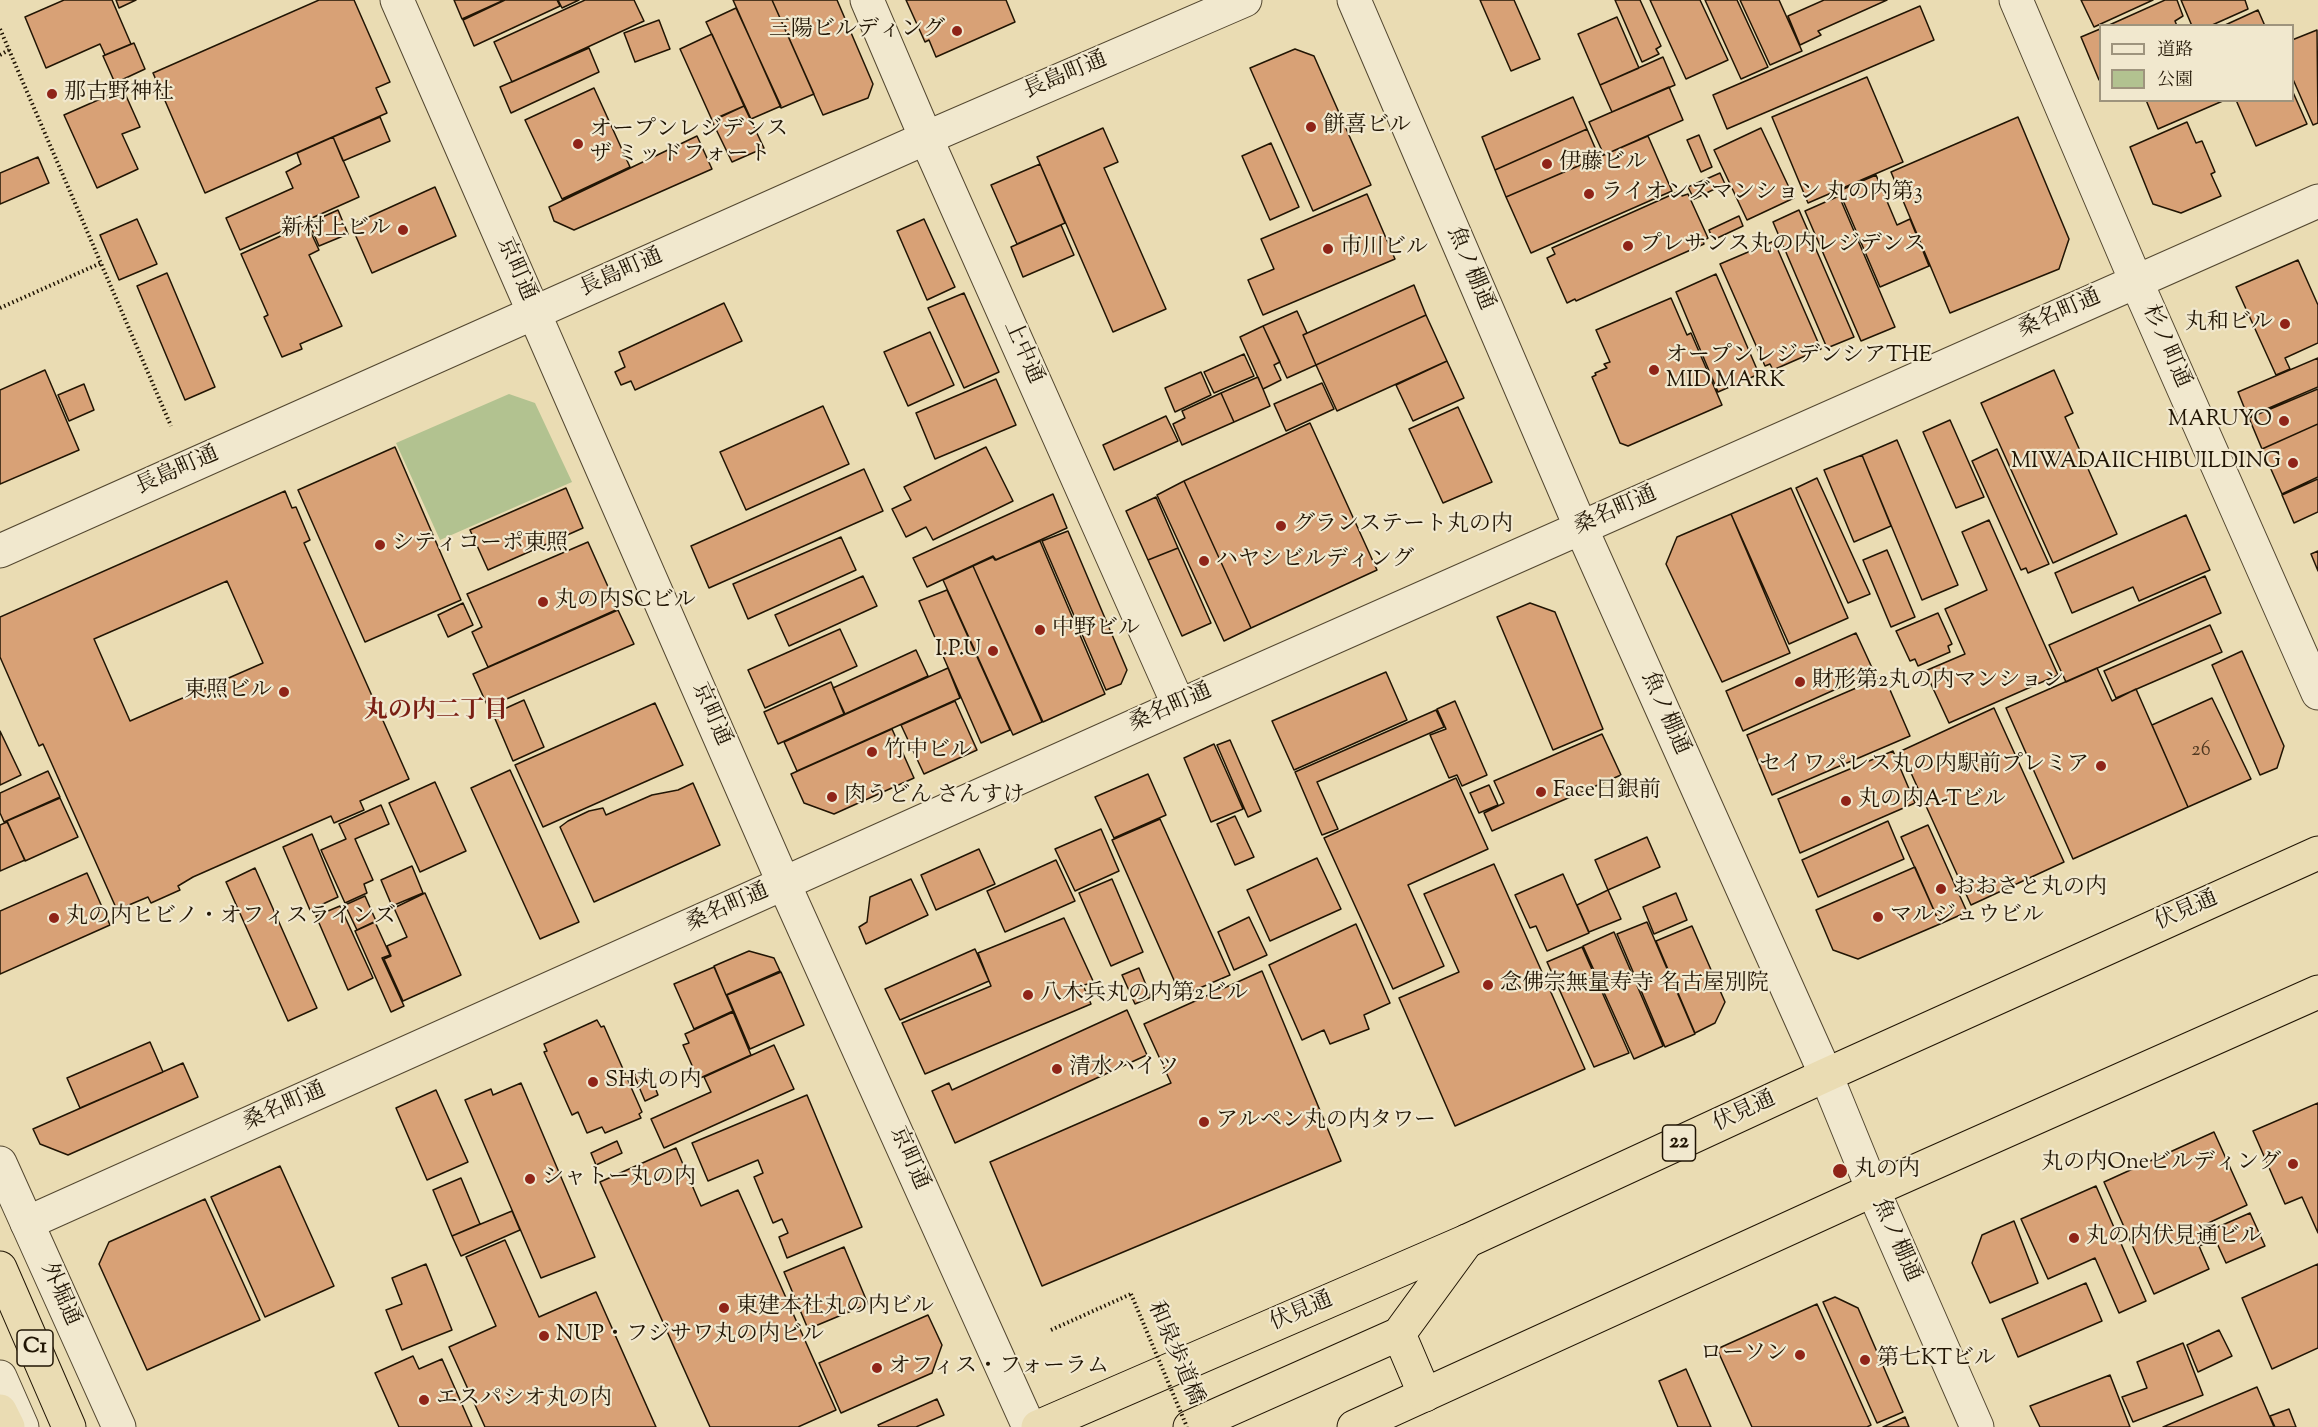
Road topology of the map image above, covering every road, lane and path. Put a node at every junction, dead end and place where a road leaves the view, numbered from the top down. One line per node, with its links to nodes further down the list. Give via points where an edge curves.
1 (398, 0): 14 (street, 京町通)
2 (867, 0): 9 (street, 上中通)
3 (1245, 0): 9 (street, 長島町通)
4 (1354, 0): 16 (street, 魚ノ棚通)
5 (2016, 0): 12 (street, 杉ノ町通)
6 (0, 29): 7 (path)
7 (9, 51): 8 (path); 11 (path)
8 (0, 54)
9 (926, 138): 14 (street, 長島町通); 19 (street, 上中通)
10 (2318, 201): 12 (street, 桑名町通)
11 (101, 263): 13 (path); 15 (path)
12 (2136, 281): 16 (street, 桑名町通); 18 (street, 杉ノ町通)
13 (0, 308)
14 (534, 314): 17 (street, 長島町通); 21 (street, 京町通)
15 (171, 426)
16 (1581, 528): 19 (street, 桑名町通); 23 (street, 魚ノ棚通)
17 (0, 551)
18 (2318, 693)
19 (1179, 706): 21 (street, 桑名町通)
20 (2318, 853): 23 (highway, 伏見通 / 22)
21 (784, 884): 26 (street, 桑名町通); 38 (street, 京町通)
22 (2318, 992): 25 (highway)
23 (1826, 1075): 25 (street, 魚ノ棚通); 27 (highway, 伏見通 / 22)
24 (0, 1163): 26 (street, 外堀通)
25 (1873, 1190): 32 (highway); 42 (street, 魚ノ棚通)
26 (27, 1223): 37 (street, 外堀通)
27 (1467, 1242): 30 (highway); 39 (highway, 伏見通 / 22)
28 (0, 1268): 36 (highway, C1)
29 (1051, 1330): 40 (path, 和泉歩道橋, bridge, via 1131,1294)
30 (1399, 1334): 32 (highway); 40 (highway)
31 (0, 1377): 35 (street)
32 (1425, 1395): 41 (highway)
33 (0, 1411): 34 (highway)
34 (8, 1427)
35 (22, 1427)
36 (69, 1427)
37 (119, 1427)
38 (1029, 1427)
39 (1038, 1427)
40 (1189, 1427)
41 (1354, 1427)
42 (1977, 1427)

